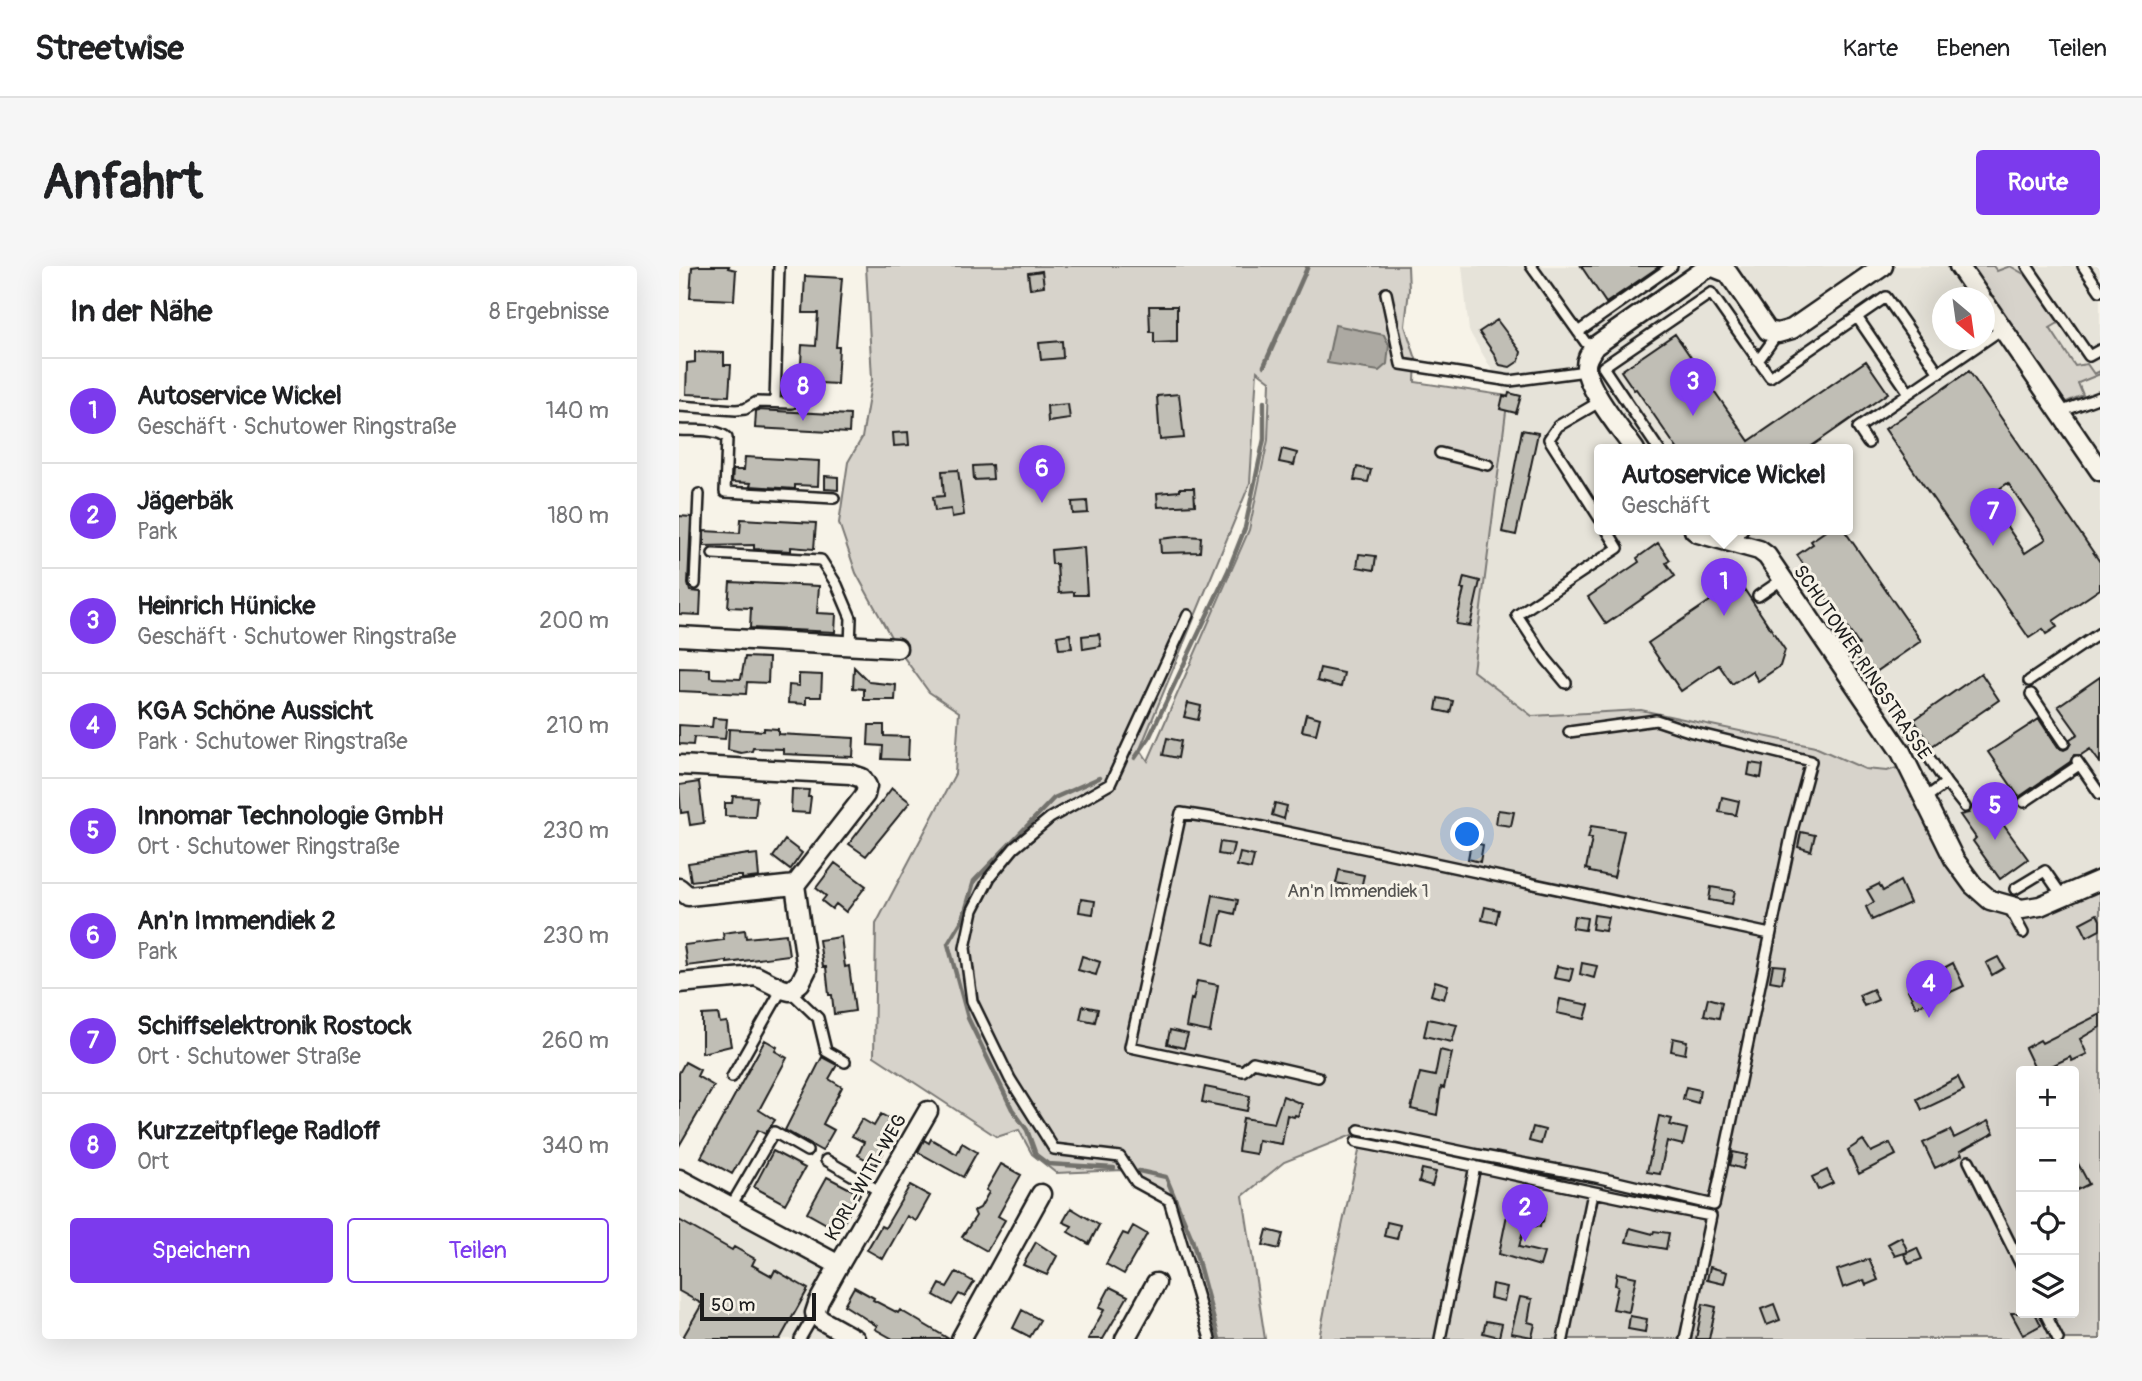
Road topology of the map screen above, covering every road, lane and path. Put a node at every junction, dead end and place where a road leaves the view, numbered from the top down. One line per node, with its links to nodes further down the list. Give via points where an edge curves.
1 (779, 266): 24 (lane)
2 (1531, 266): 14 (lane)
3 (1672, 266): 14 (lane)
4 (1883, 266): 15 (street, via 1792,329)
5 (1959, 266): 8 (street)
6 (2029, 266): 17 (lane, via 2089,356)
7 (2083, 266): 9 (lane)
8 (1973, 287)
9 (2100, 291)
10 (1386, 293): 19 (lane, via 1401,364 1510,381)
11 (1857, 317): 18 (lane, via 1770,377); 20 (lane, via 1886,297); 21 (lane)
12 (1995, 318): 13 (street)
13 (2002, 329): 20 (lane); 27 (street)
14 (1578, 332): 16 (lane)
15 (1778, 333): 16 (street, via 1768,331 1728,273 1713,267); 18 (lane)
16 (1595, 346): 19 (street)
17 (2100, 350)
18 (1758, 361): 31 (lane, via 1710,293 1603,367)
19 (1586, 371): 23 (street)
20 (1939, 373): 21 (lane)
21 (1909, 393): 29 (lane, via 1858,428)
22 (2100, 397): 27 (lane)
23 (1601, 401): 30 (street); 37 (lane, via 1558,426 1549,439)
24 (775, 402): 25 (lane); 26 (lane, via 757,402 736,410)
25 (792, 403)
26 (679, 406)
27 (2060, 412): 34 (street)
28 (679, 430): 36 (lane, via 717,432 727,438 725,492)
29 (1868, 443)
30 (1631, 444)
31 (1655, 444)
32 (1440, 453): 33 (lane)
33 (1488, 465)
34 (2100, 471)
35 (699, 495): 42 (lane)
36 (834, 498)
37 (1594, 510)
38 (1610, 535): 50 (lane, via 1618,548 1517,615)
39 (1737, 536): 41 (street, SCHUTOWER RINGSTRASSE, via 1767,556)
40 (713, 554): 47 (lane, via 821,560 851,618)
41 (1783, 579): 43 (lane); 58 (street, SCHUTOWER RINGSTRASSE, via 1901,752)
42 (695, 584)
43 (1758, 596)
44 (1188, 615): 95 (lane, via 1110,784 1050,818 1014,848 990,877 973,909 965,948 972,1001 1010,1079 1055,1149 1120,1157 1136,1182 1169,1200)
45 (679, 636): 47 (street)
46 (2098, 637): 49 (lane)
47 (850, 646): 48 (street)
48 (897, 648)
49 (2029, 681)
50 (1566, 683)
51 (2031, 694): 54 (lane)
52 (1910, 729): 56 (lane)
53 (1569, 732): 68 (lane, via 1656,720 1811,761)
54 (2064, 743)
55 (679, 765): 62 (street, via 862,778 867,786 865,795)
56 (1946, 783): 58 (lane); 60 (lane)
57 (2100, 794): 59 (lane, via 2078,762)
58 (1924, 799): 66 (street, SCHUTOWER RINGSTRASSE, via 1965,875 1990,900)
59 (2024, 802)
60 (1965, 807)
61 (2100, 880): 65 (street)
62 (795, 885): 63 (street, via 688,896); 70 (street, via 807,969 800,983)
63 (679, 888)
64 (2015, 889): 65 (lane, via 2045,871)
65 (2063, 897): 66 (street, via 2031,908)
66 (2008, 906): 67 (lane)
67 (2023, 933)
68 (1770, 934): 73 (lane, via 1181,813 1130,1047 1243,1071 1253,1062); 75 (lane, via 1714,1205)
69 (679, 984): 70 (street, via 756,976)
70 (786, 990): 71 (lane, via 818,1018 826,1051); 72 (lane)
71 (845, 1062)
72 (732, 1077)
73 (1318, 1077)
74 (928, 1111): 82 (street, KORL-WITT-WEG)
75 (1359, 1130)
76 (1356, 1142): 80 (lane)
77 (807, 1151): 85 (lane, via 774,1132)
78 (827, 1160): 82 (lane)
79 (1969, 1161): 86 (lane)
80 (1475, 1166): 83 (lane); 96 (lane)
81 (679, 1179): 85 (street, KORL-WITT-WEG)
82 (881, 1192): 87 (street, KORL-WITT-WEG)
83 (1593, 1193): 97 (lane); 98 (lane, via 1711,1216)
84 (1041, 1194): 93 (street)
85 (731, 1206): 87 (street, KORL-WITT-WEG)
86 (2016, 1255)
87 (839, 1265): 89 (street, KORL-WITT-WEG)
88 (1156, 1283): 94 (street)
89 (815, 1313): 91 (lane); 92 (street)
90 (2048, 1318): 99 (lane)
91 (800, 1339)
92 (855, 1339)
93 (961, 1339)
94 (1125, 1339)
95 (1210, 1339)
96 (1440, 1339)
97 (1563, 1339)
98 (1685, 1339)
99 (2058, 1339)

